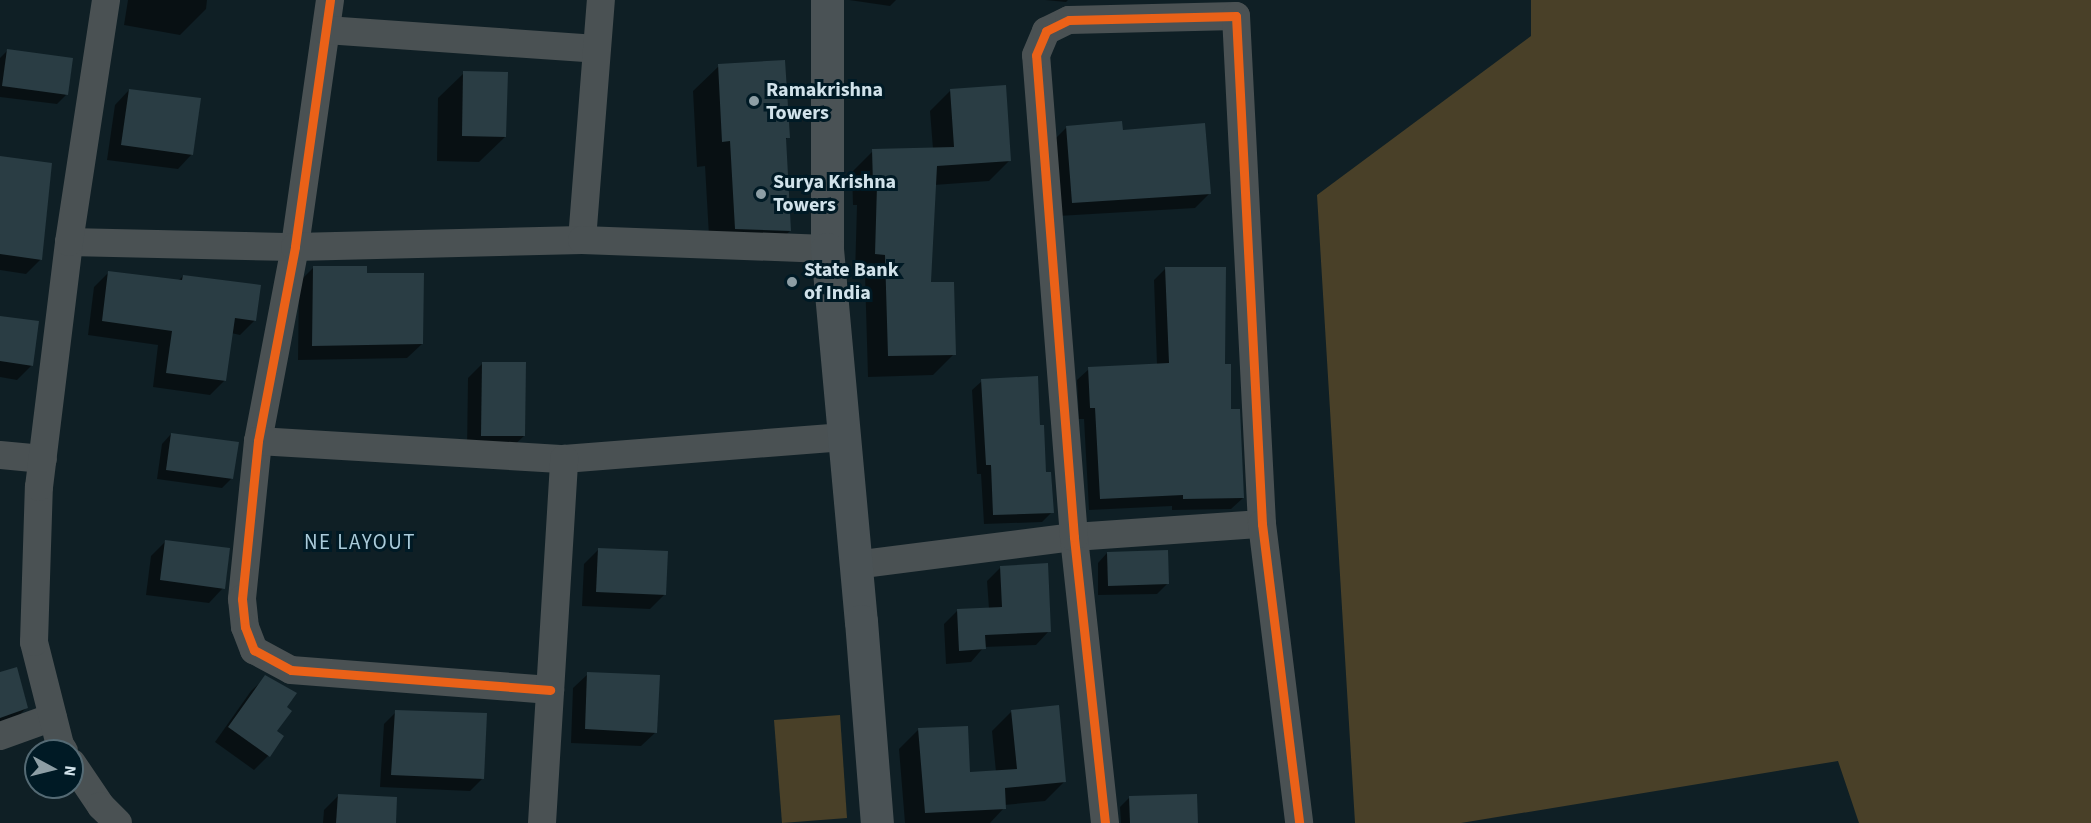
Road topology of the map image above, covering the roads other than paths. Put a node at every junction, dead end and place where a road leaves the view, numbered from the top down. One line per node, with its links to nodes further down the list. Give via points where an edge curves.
1 (106, 0): 8 (street)
2 (330, 0): 5 (street)
3 (601, 0): 6 (street)
4 (827, 0): 10 (main road)
5 (326, 30): 6 (street); 9 (street)
6 (596, 49): 7 (street)
7 (582, 240): 9 (street); 10 (street)
8 (69, 242): 9 (street); 14 (street)
9 (295, 247): 12 (street)
10 (827, 249): 11 (main road)
11 (844, 437): 15 (street); 18 (main road)
12 (258, 441): 15 (street); 19 (street, via 242,598 245,627 254,651 291,670)
13 (0, 455): 14 (street)
14 (43, 459): 20 (street, via 34,642)
15 (564, 459): 19 (street)
16 (1262, 524): 17 (street); 17 (street, via 1236,16 1069,20 1046,31 1036,55); 28 (street)
17 (1074, 537): 18 (street); 27 (street)
18 (855, 565): 26 (main road)
19 (550, 690): 25 (street)
20 (53, 717): 21 (street); 22 (street)
21 (0, 736)
22 (60, 739)
23 (84, 781): 24 (street)
24 (118, 823)
25 (542, 823)
26 (876, 823)
27 (1105, 823)
28 (1299, 823)

